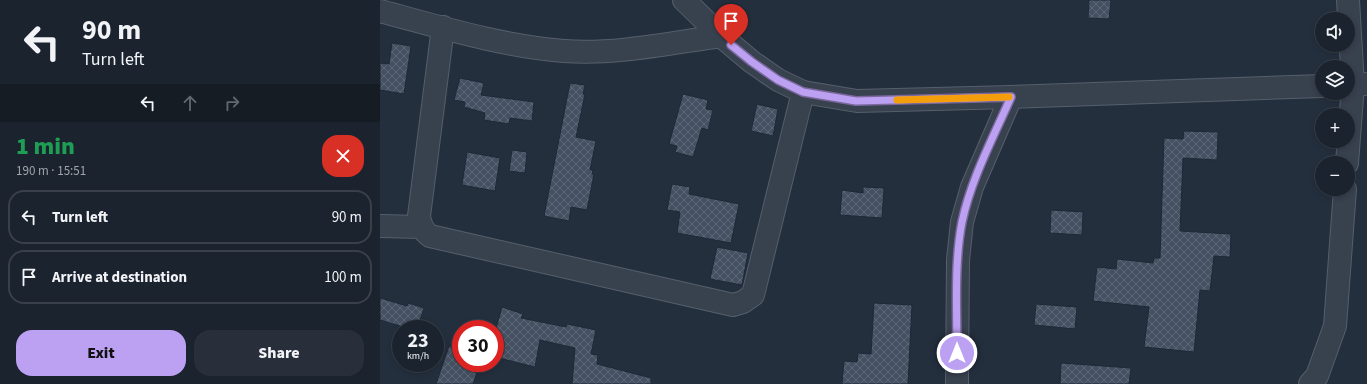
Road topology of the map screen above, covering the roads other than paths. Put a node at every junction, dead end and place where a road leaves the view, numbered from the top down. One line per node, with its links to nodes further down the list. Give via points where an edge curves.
1 (684, 0): 5 (street)
2 (1348, 0): 6 (street)
3 (380, 11): 4 (street)
4 (443, 28): 5 (street, via 519,45 564,51 608,51); 13 (street, via 419,216)
5 (721, 36): 8 (street, via 778,80)
6 (1356, 84): 10 (street)
7 (1315, 86): 9 (street)
8 (803, 92): 9 (street, via 856,101); 13 (street, via 752,295 743,302 733,305 430,236)
9 (1011, 97): 14 (street, via 972,187 962,222 958,260)
10 (1348, 156)
11 (1344, 196): 15 (street, via 1335,326 1317,376)
12 (380, 226): 13 (street)
13 (421, 227)
14 (957, 384)
15 (1310, 384)

